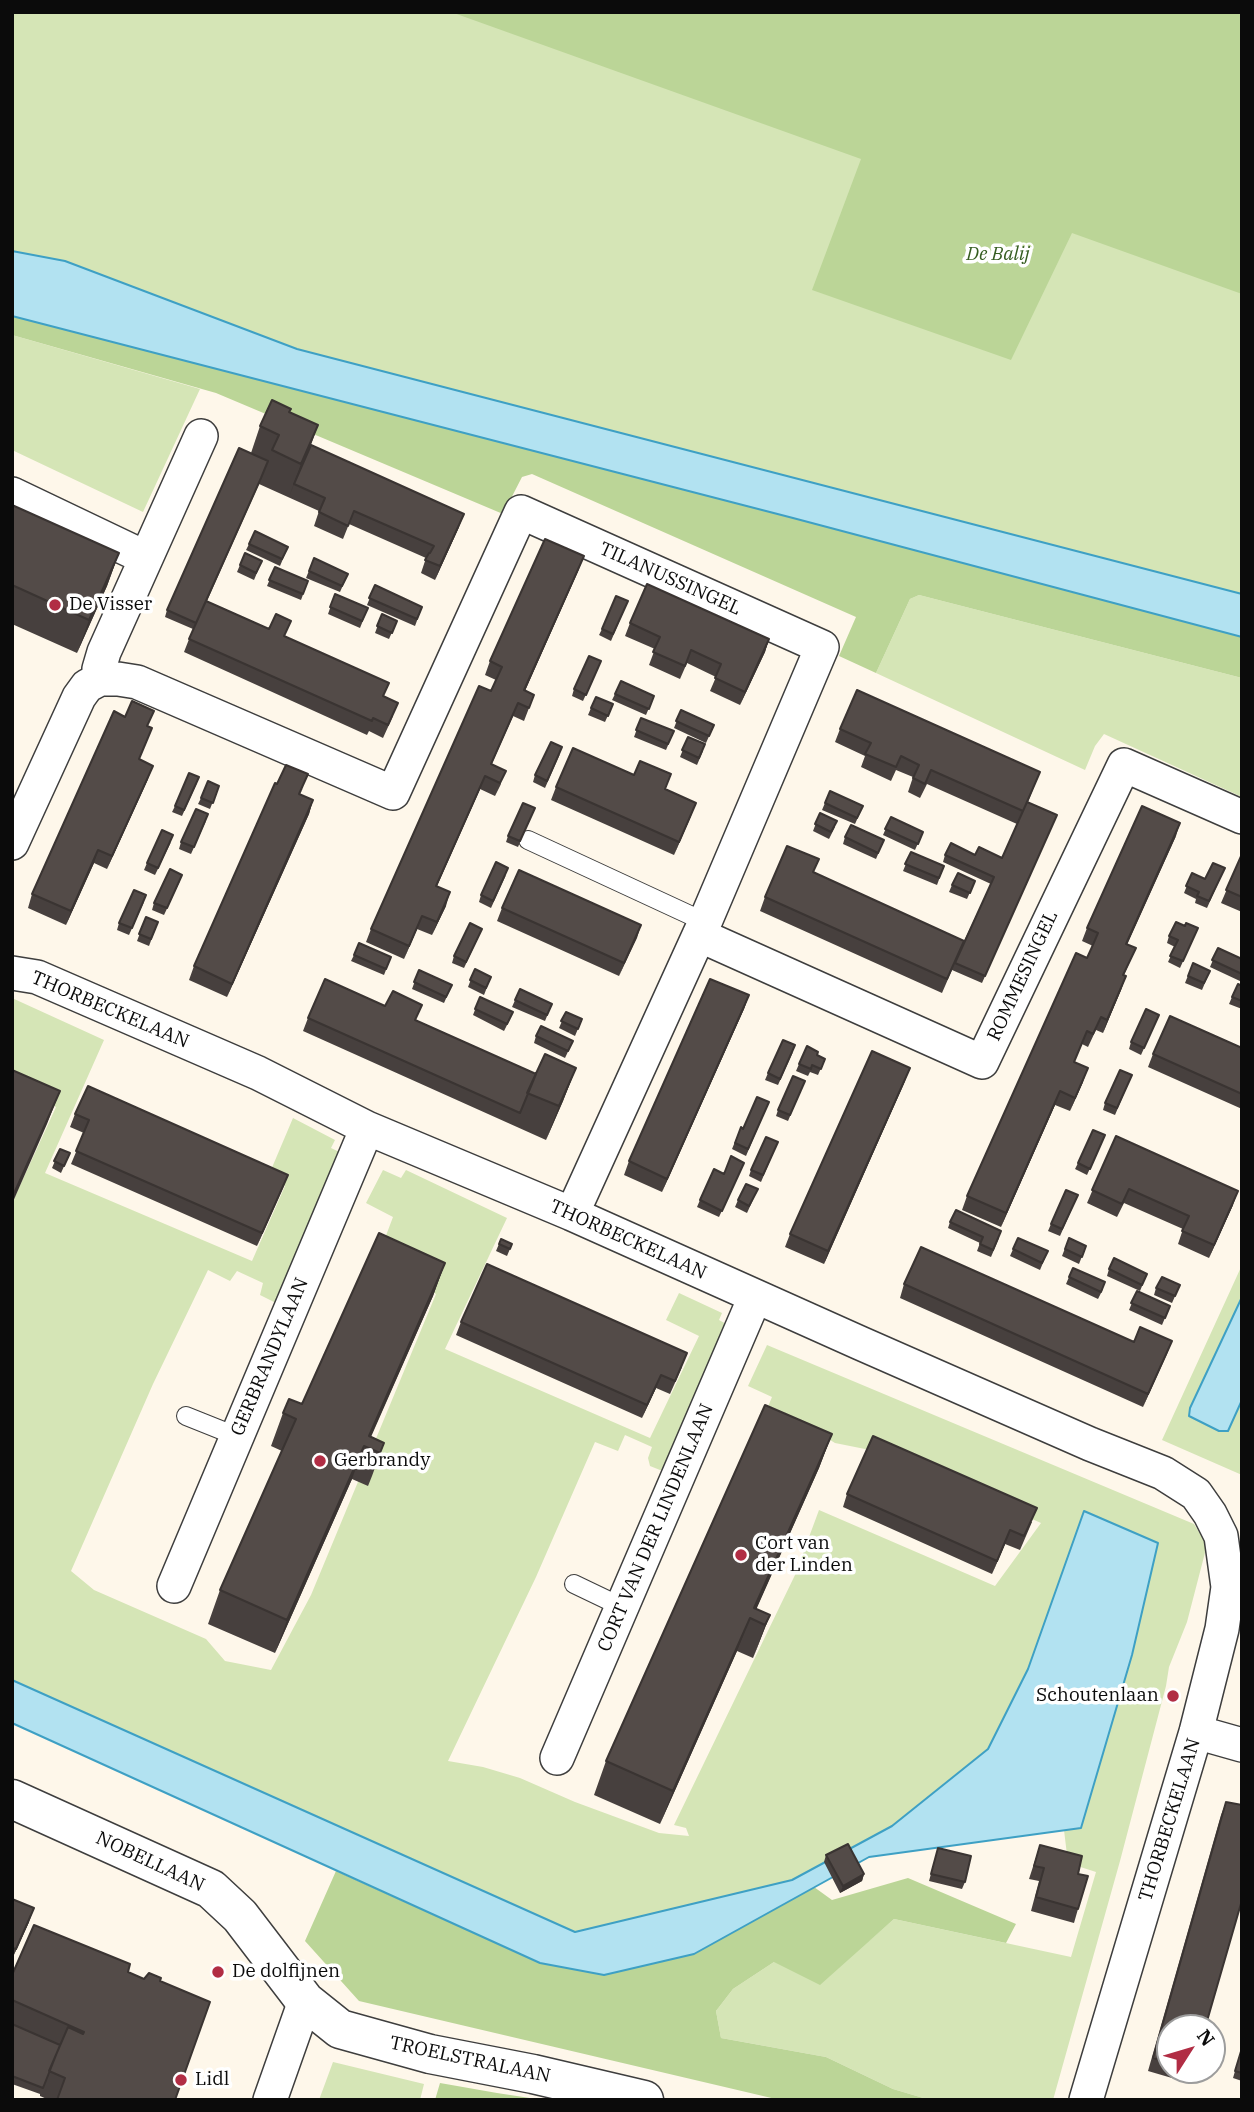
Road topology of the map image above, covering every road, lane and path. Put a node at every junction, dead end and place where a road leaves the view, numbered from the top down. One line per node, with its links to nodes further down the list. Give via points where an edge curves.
1 (201, 436): 3 (street)
2 (12, 494): 3 (street)
3 (146, 558): 4 (street, via 104,652)
4 (100, 679): 5 (street, via 87,686); 9 (street, TILANUSSINGEL, via 137,682 393,793 521,512 822,647)
5 (26, 776): 8 (street)
6 (1242, 817): 9 (street, ROMMESINGEL, via 1124,765 982,1062)
7 (528, 839): 9 (lane)
8 (12, 844)
9 (702, 928): 12 (street, TILANUSSINGEL)
10 (12, 973): 11 (street, THORBECKELAAN, via 37,977 258,1073)
11 (367, 1128): 12 (street, THORBECKELAAN); 15 (street, GERBRANDYLAAN)
12 (572, 1214): 13 (street, THORBECKELAAN)
13 (755, 1297): 16 (street, THORBECKELAAN, via 1163,1473 1196,1494 1210,1514); 19 (street, CORT VAN DER LINDENLAAN)
14 (186, 1416): 15 (lane)
15 (236, 1436): 18 (street, GERBRANDYLAAN)
16 (1231, 1530): 20 (street, THORBECKELAAN, via 1222,1629)
17 (575, 1584): 19 (lane)
18 (174, 1586)
19 (622, 1606): 22 (street, CORT VAN DER LINDENLAAN)
20 (1196, 1732): 21 (street); 27 (street, THORBECKELAAN)
21 (1242, 1745)
22 (557, 1758)
23 (12, 1799): 24 (street, NOBELLAAN, via 211,1889 240,1916)
24 (305, 2001): 25 (street); 26 (street, TROELSTRALAAN, via 340,2029 430,2054)
25 (270, 2100)
26 (644, 2100)
27 (1086, 2100)

